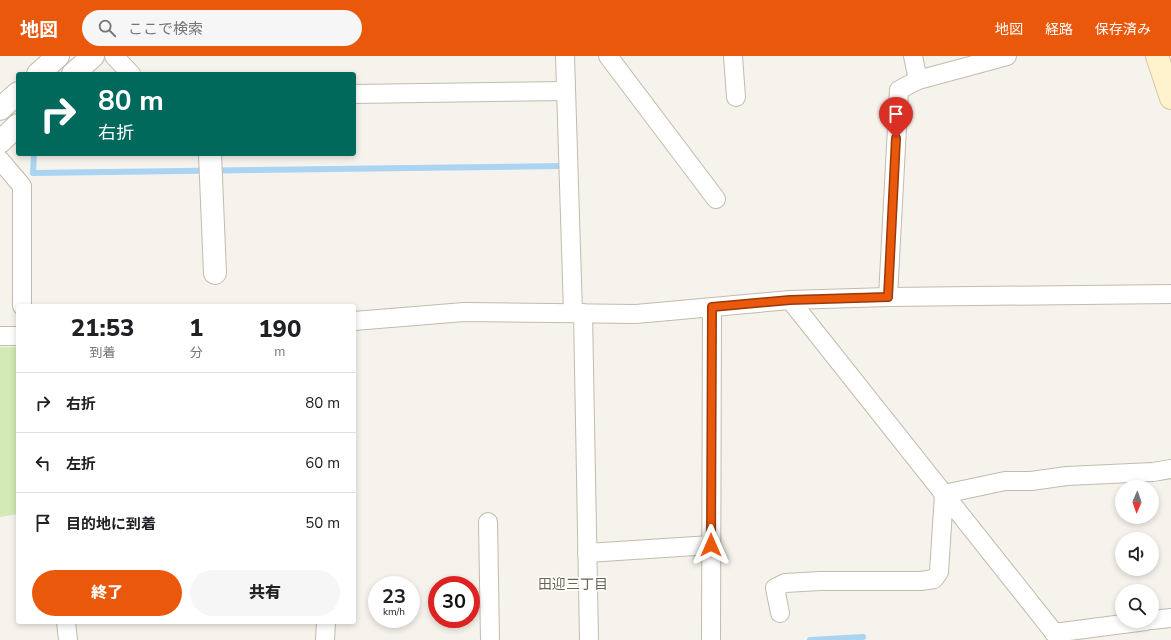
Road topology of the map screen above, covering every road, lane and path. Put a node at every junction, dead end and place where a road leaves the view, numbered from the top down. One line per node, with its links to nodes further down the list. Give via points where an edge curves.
1 (58, 56): 10 (street)
2 (92, 56): 11 (street)
3 (114, 56): 12 (street)
4 (565, 56): 14 (street)
5 (608, 56): 24 (street)
6 (733, 56): 17 (street)
7 (913, 56): 13 (street)
8 (1007, 56): 13 (street)
9 (1157, 56): 18 (main road)
10 (40, 72)
11 (75, 72)
12 (129, 72)
13 (918, 80): 27 (street, via 899,90)
14 (565, 91): 15 (street); 31 (street)
15 (356, 94)
16 (16, 95): 19 (street)
17 (736, 97)
18 (1171, 98)
19 (0, 109)
20 (16, 127): 21 (street)
21 (0, 142)
22 (0, 160): 29 (street, via 22,186)
23 (211, 165): 25 (street)
24 (716, 199)
25 (214, 273)
26 (1171, 294): 27 (street)
27 (888, 297): 28 (street)
28 (790, 300): 30 (street); 36 (street)
29 (22, 304)
30 (712, 307): 31 (street, via 636,314); 38 (street)
31 (578, 313): 32 (street, via 464,312); 39 (street)
32 (356, 321)
33 (0, 336): 34 (street)
34 (16, 336)
35 (1171, 468): 36 (street, via 1152,472 1005,481)
36 (944, 494): 40 (street, via 939,572 934,579 786,584 775,588); 46 (street)
37 (488, 522): 49 (street)
38 (711, 545): 39 (street); 51 (street)
39 (587, 553): 50 (street)
40 (780, 613)
41 (1171, 618): 42 (street)
42 (1159, 619)
43 (66, 624): 47 (street)
44 (326, 624): 48 (street)
45 (1115, 626): 46 (street)
46 (1057, 636)
47 (68, 640)
48 (326, 640)
49 (490, 640)
50 (589, 640)
51 (711, 640)

